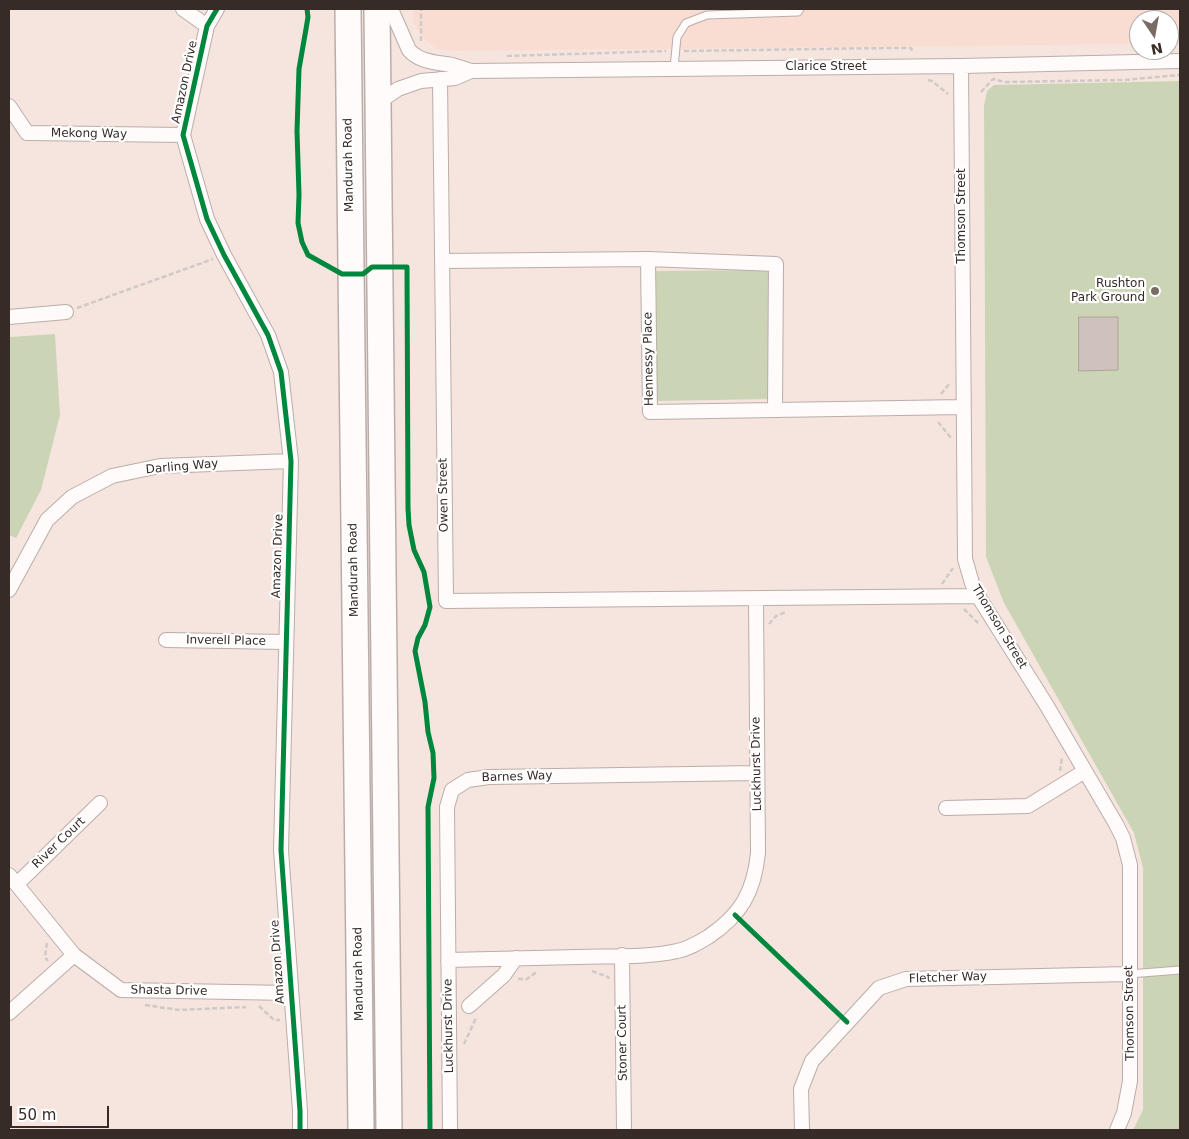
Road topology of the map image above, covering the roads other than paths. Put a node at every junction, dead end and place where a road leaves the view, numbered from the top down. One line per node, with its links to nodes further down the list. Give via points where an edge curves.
1 (183, 9): 7 (street)
2 (217, 9): 7 (street, Amazon Drive)
3 (348, 9): 43 (highway, Mandurah Road)
4 (377, 9): 13 (highway)
5 (391, 9): 11 (street, Clarice Street, via 414,55 421,60)
6 (800, 9): 10 (lane, via 798,12 707,15 686,23 677,37)
7 (207, 26): 15 (street, Amazon Drive)
8 (1180, 61): 9 (street, Clarice Street)
9 (961, 66): 10 (street, Clarice Street); 20 (street, Thomson Street)
10 (674, 68): 11 (street, Clarice Street)
11 (471, 71): 12 (street, Clarice Street, via 455,78)
12 (440, 79): 13 (street, Clarice Street, via 398,89); 17 (street, Owen Street)
13 (379, 102): 44 (highway)
14 (9, 106): 15 (street, Mekong Way, via 26,133)
15 (183, 135): 22 (street, Amazon Drive, via 207,219 268,335 281,372)
16 (648, 259): 17 (street); 21 (street, via 776,264); 21 (street, Hennessy Place, via 650,412)
17 (442, 260): 25 (street, Owen Street, via 446,602)
18 (66, 312): 19 (street)
19 (9, 317)
20 (963, 407): 21 (street, Hennessy Place); 24 (street, Thomson Street, via 965,559)
21 (775, 410)
22 (291, 461): 23 (street, Darling Way, via 160,466 112,476 72,498 47,520); 27 (street, Amazon Drive)
23 (9, 590)
24 (978, 596): 25 (street); 28 (street, Thomson Street)
25 (756, 599): 29 (street, Luckhurst Drive)
26 (166, 640): 27 (street, Inverell Place)
27 (285, 642): 39 (street, Amazon Drive, via 280,850)
28 (1085, 770): 31 (street, via 1028,806); 38 (street, Thomson Street, via 1120,831 1130,865)
29 (756, 773): 34 (street, Luckhurst Drive, via 756,874 750,892 735,915 723,927 678,951); 36 (street, Barnes Way, via 468,780 452,790 447,807)
30 (100, 803): 32 (street, River Court)
31 (946, 808)
32 (13, 879): 33 (street, Shasta Drive)
33 (74, 956): 39 (street, Shasta Drive, via 121,990); 41 (street)
34 (622, 956): 35 (street, Luckhurst Drive); 46 (street, Stoner Court)
35 (516, 958): 36 (street, Luckhurst Drive); 40 (street, Luckhurst Drive)
36 (448, 960): 45 (street, Luckhurst Drive)
37 (1180, 970): 38 (lane)
38 (1129, 974): 47 (street, Fletcher Way, via 906,979 879,988 812,1061 801,1089); 48 (street, Thomson Street, via 1130,1081)
39 (290, 993): 42 (street, Amazon Drive)
40 (474, 1010)
41 (9, 1013)
42 (300, 1130)
43 (361, 1130)
44 (389, 1130)
45 (450, 1130)
46 (624, 1130)
47 (802, 1130)
48 (1117, 1130)

